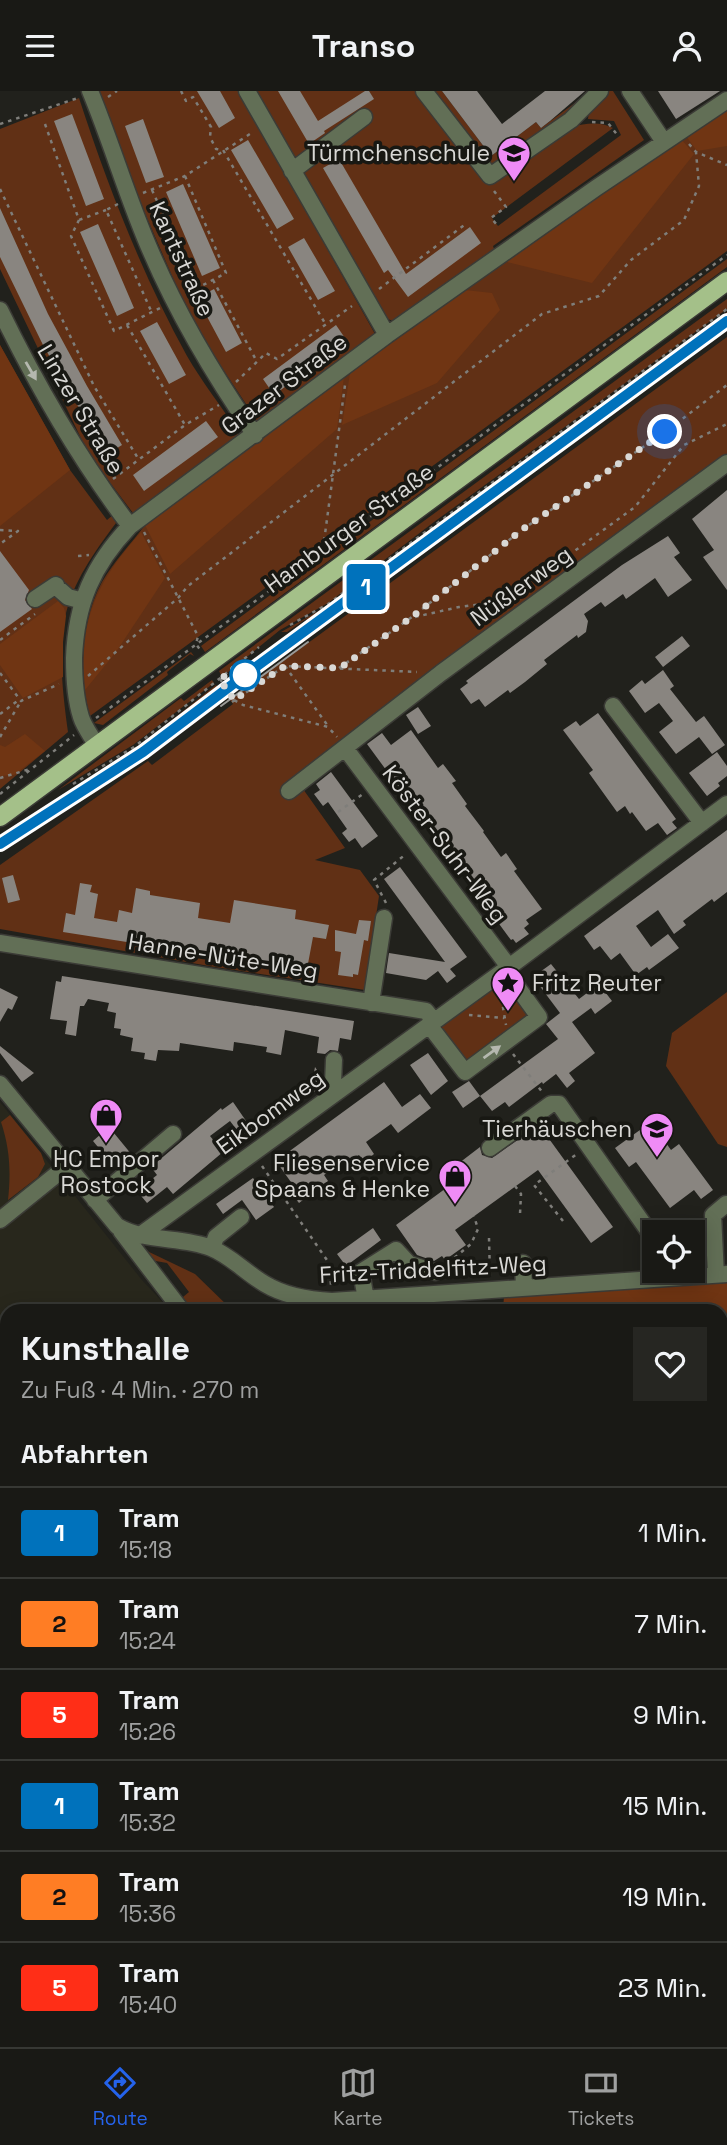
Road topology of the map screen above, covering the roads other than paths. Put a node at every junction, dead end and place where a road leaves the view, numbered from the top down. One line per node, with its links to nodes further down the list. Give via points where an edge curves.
1 (247, 91): 9 (street)
2 (424, 91): 3 (street, via 489,176 571,120)
3 (600, 91)
4 (630, 91): 8 (street)
5 (91, 93): 13 (street, Kantstraße, via 129,199 173,300)
6 (727, 100): 8 (street, Grazer Straße)
7 (364, 117): 9 (street)
8 (664, 142): 12 (street, Grazer Straße)
9 (292, 171): 12 (street)
10 (727, 281): 19 (main road, Hamburger Straße)
11 (0, 310): 15 (street, Linzer Straße, one-way to 15, via 82,461)
12 (387, 335): 13 (street, Grazer Straße)
13 (255, 435): 15 (street, Grazer Straße)
14 (727, 463): 20 (street, Nüßlerweg)
15 (134, 524): 17 (street, Grazer Straße, via 94,572)
16 (35, 599): 17 (street, via 60,589)
17 (83, 601): 19 (street, Grazer Straße, via 76,631 74,680 81,717)
18 (613, 706): 24 (street)
19 (97, 746): 23 (main road, Hamburger Straße)
20 (345, 748): 21 (street, Nüßlerweg); 27 (street, Köster-Suhr-Weg)
21 (289, 791)
22 (727, 804): 24 (street, Eikbomweg)
23 (0, 817)
24 (702, 823): 27 (street, Eikbomweg)
25 (384, 918): 28 (street)
26 (0, 943): 28 (street, Hanne-Nüte-Weg)
27 (502, 972): 29 (street, Eikbomweg); 29 (street, one-way to 27, via 465,1072 539,1017)
28 (371, 1003): 29 (street, Hanne-Nüte-Weg, via 426,1011)
29 (431, 1023): 32 (street, Eikbomweg)
30 (334, 1060): 32 (street, via 333,1083)
31 (0, 1084): 35 (street)
32 (338, 1090): 42 (street, Eikbomweg)
33 (173, 1134): 36 (street)
34 (490, 1148): 40 (street, via 555,1104)
35 (67, 1166): 36 (street); 38 (street)
36 (95, 1200): 41 (street)
37 (726, 1204): 46 (street, via 713,1215)
38 (1, 1216)
39 (241, 1217): 43 (street, via 216,1237)
40 (642, 1222)
41 (117, 1226): 42 (street, Fritz-Triddelfitz-Weg); 50 (street)
42 (139, 1236): 43 (street, Fritz-Triddelfitz-Weg)
43 (212, 1248): 49 (street, Fritz-Triddelfitz-Weg, via 281,1292 316,1301)
44 (523, 1263): 48 (street)
45 (435, 1272): 49 (street, via 409,1264 396,1250 361,1272)
46 (721, 1274)
47 (642, 1276): 48 (street, Fritz-Triddelfitz-Weg)
48 (524, 1287): 49 (street, Fritz-Triddelfitz-Weg)
49 (366, 1299)
50 (177, 1304)

